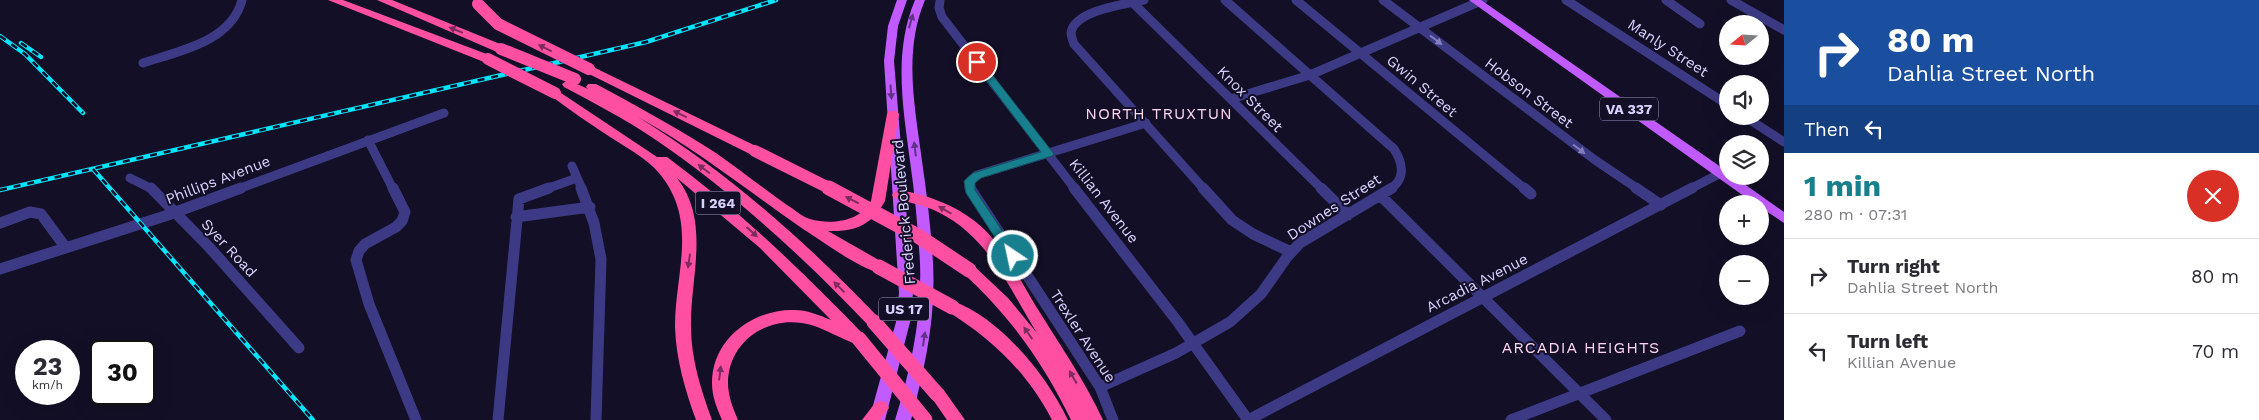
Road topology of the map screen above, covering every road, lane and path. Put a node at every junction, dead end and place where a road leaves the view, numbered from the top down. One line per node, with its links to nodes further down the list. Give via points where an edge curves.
1 (242, 0): 23 (street, via 236,19 223,31)
2 (333, 0): 22 (highway)
3 (350, 0): 22 (highway, I 264)
4 (382, 0): 25 (highway, I 264, one-way to 4, bridge)
5 (902, 0): 30 (main road, Frederick Boulevard / US 17, one-way to 30, via 892,26 890,45)
6 (920, 0): 45 (main road, Frederick Boulevard / US 17, one-way to 6, via 908,87 907,44 910,25)
7 (939, 0): 35 (street, Killian Avenue, via 942,17)
8 (1144, 0): 17 (street)
9 (1225, 0): 24 (street, Downes Street)
10 (1296, 0): 21 (street, Gwin Street)
11 (1383, 0): 19 (street, Hobson Street)
12 (1566, 0): 28 (street, Manly Street)
13 (1666, 0): 18 (street)
14 (1731, 0): 20 (street)
15 (1478, 1): 19 (street); 37 (main road, VA 337)
16 (476, 2): 75 (highway, one-way to 16, bridge, via 1045,358 1020,323 969,270 938,247 884,216 498,24)
17 (1131, 2): 27 (street, Knox Street); 31 (street, via 1081,17 1072,25 1070,34 1074,44)
18 (1700, 24)
19 (1419, 27): 21 (street); 46 (street, Hobson Street, one-way to 46, via 1580,150)
20 (1784, 30)
21 (1361, 54): 24 (street); 42 (street, Gwin Street)
22 (488, 59): 26 (highway, I 264, bridge)
23 (143, 63)
24 (1310, 75): 27 (street); 44 (street, Downes Street, via 1398,156 1403,168 1400,181)
25 (572, 82): 52 (highway, via 640,112); 58 (highway, I 264, one-way to 25, via 776,227 720,182 663,140)
26 (555, 93): 60 (highway, I 264, one-way to 60, via 644,147 714,199 787,264); 69 (highway, one-way to 69, via 655,162 681,194 690,222 691,238 683,303 685,350)
27 (1231, 99): 49 (street, Knox Street)
28 (1719, 99)
29 (444, 113): 33 (street, Phillips Avenue)
30 (893, 114): 43 (main road, Frederick Boulevard / US 17); 52 (highway, via 878,201 872,212 860,221 842,227)
31 (1146, 123): 35 (street); 55 (street, via 1232,220)
32 (1758, 125): 34 (street)
33 (368, 140): 48 (street, Phillips Avenue); 66 (street, via 405,212 396,227 365,243 356,260 369,304)
34 (1784, 142)
35 (1048, 154): 61 (street, Killian Avenue); 63 (street, Trexler Avenue, via 981,174 970,181 970,190)
36 (572, 166): 40 (street)
37 (1719, 172)
38 (1719, 174): 46 (street, Arcadia Avenue)
39 (130, 178): 48 (street, Syer Road, via 149,186)
40 (577, 178): 47 (street); 51 (street, via 519,199)
41 (1739, 185): 50 (main road, VA 337)
42 (1530, 194)
43 (899, 195): 45 (highway); 65 (main road, Frederick Boulevard / US 17, via 906,293 902,322)
44 (1380, 195): 49 (street, Downes Street); 57 (street)
45 (921, 198): 71 (main road, Frederick Boulevard / US 17, one-way to 45, via 926,325 927,278); 76 (highway, one-way to 45, via 1061,356 986,242 968,224)
46 (1661, 205): 57 (street, Arcadia Avenue)
47 (590, 207): 51 (street); 68 (street, via 601,259)
48 (174, 213): 54 (street, Phillips Avenue); 62 (street, Syer Road, via 209,247)
49 (1348, 214): 55 (street, Downes Street)
50 (1782, 214)
51 (516, 217): 67 (street)
52 (802, 221): 74 (highway, bridge, via 989,330 1014,351 1044,389)
53 (0, 223): 54 (street, via 36,212)
54 (66, 248): 56 (street, Phillips Avenue)
55 (1291, 252): 61 (street, Downes Street, via 1273,280 1246,309)
56 (0, 269)
57 (1483, 297): 64 (street); 78 (street, Arcadia Avenue)
58 (874, 322): 73 (highway, I 264, bridge)
59 (1740, 331): 64 (street)
60 (859, 338): 70 (highway, one-way to 60, via 721,401 720,370 729,349 747,330 766,320 792,316); 72 (highway, I 264, bridge)
61 (1193, 343): 63 (street, Downes Street); 78 (street, Killian Avenue)
62 (299, 348)
63 (1100, 387): 77 (street, Trexler Avenue)
64 (1579, 394): 79 (street); 80 (street)
65 (876, 416)
66 (416, 420)
67 (498, 420)
68 (596, 420)
69 (704, 420)
70 (730, 420)
71 (903, 420)
72 (925, 420)
73 (957, 420)
74 (1060, 420)
75 (1079, 420)
76 (1095, 420)
77 (1114, 420)
78 (1248, 420)
79 (1511, 420)
80 (1606, 420)

